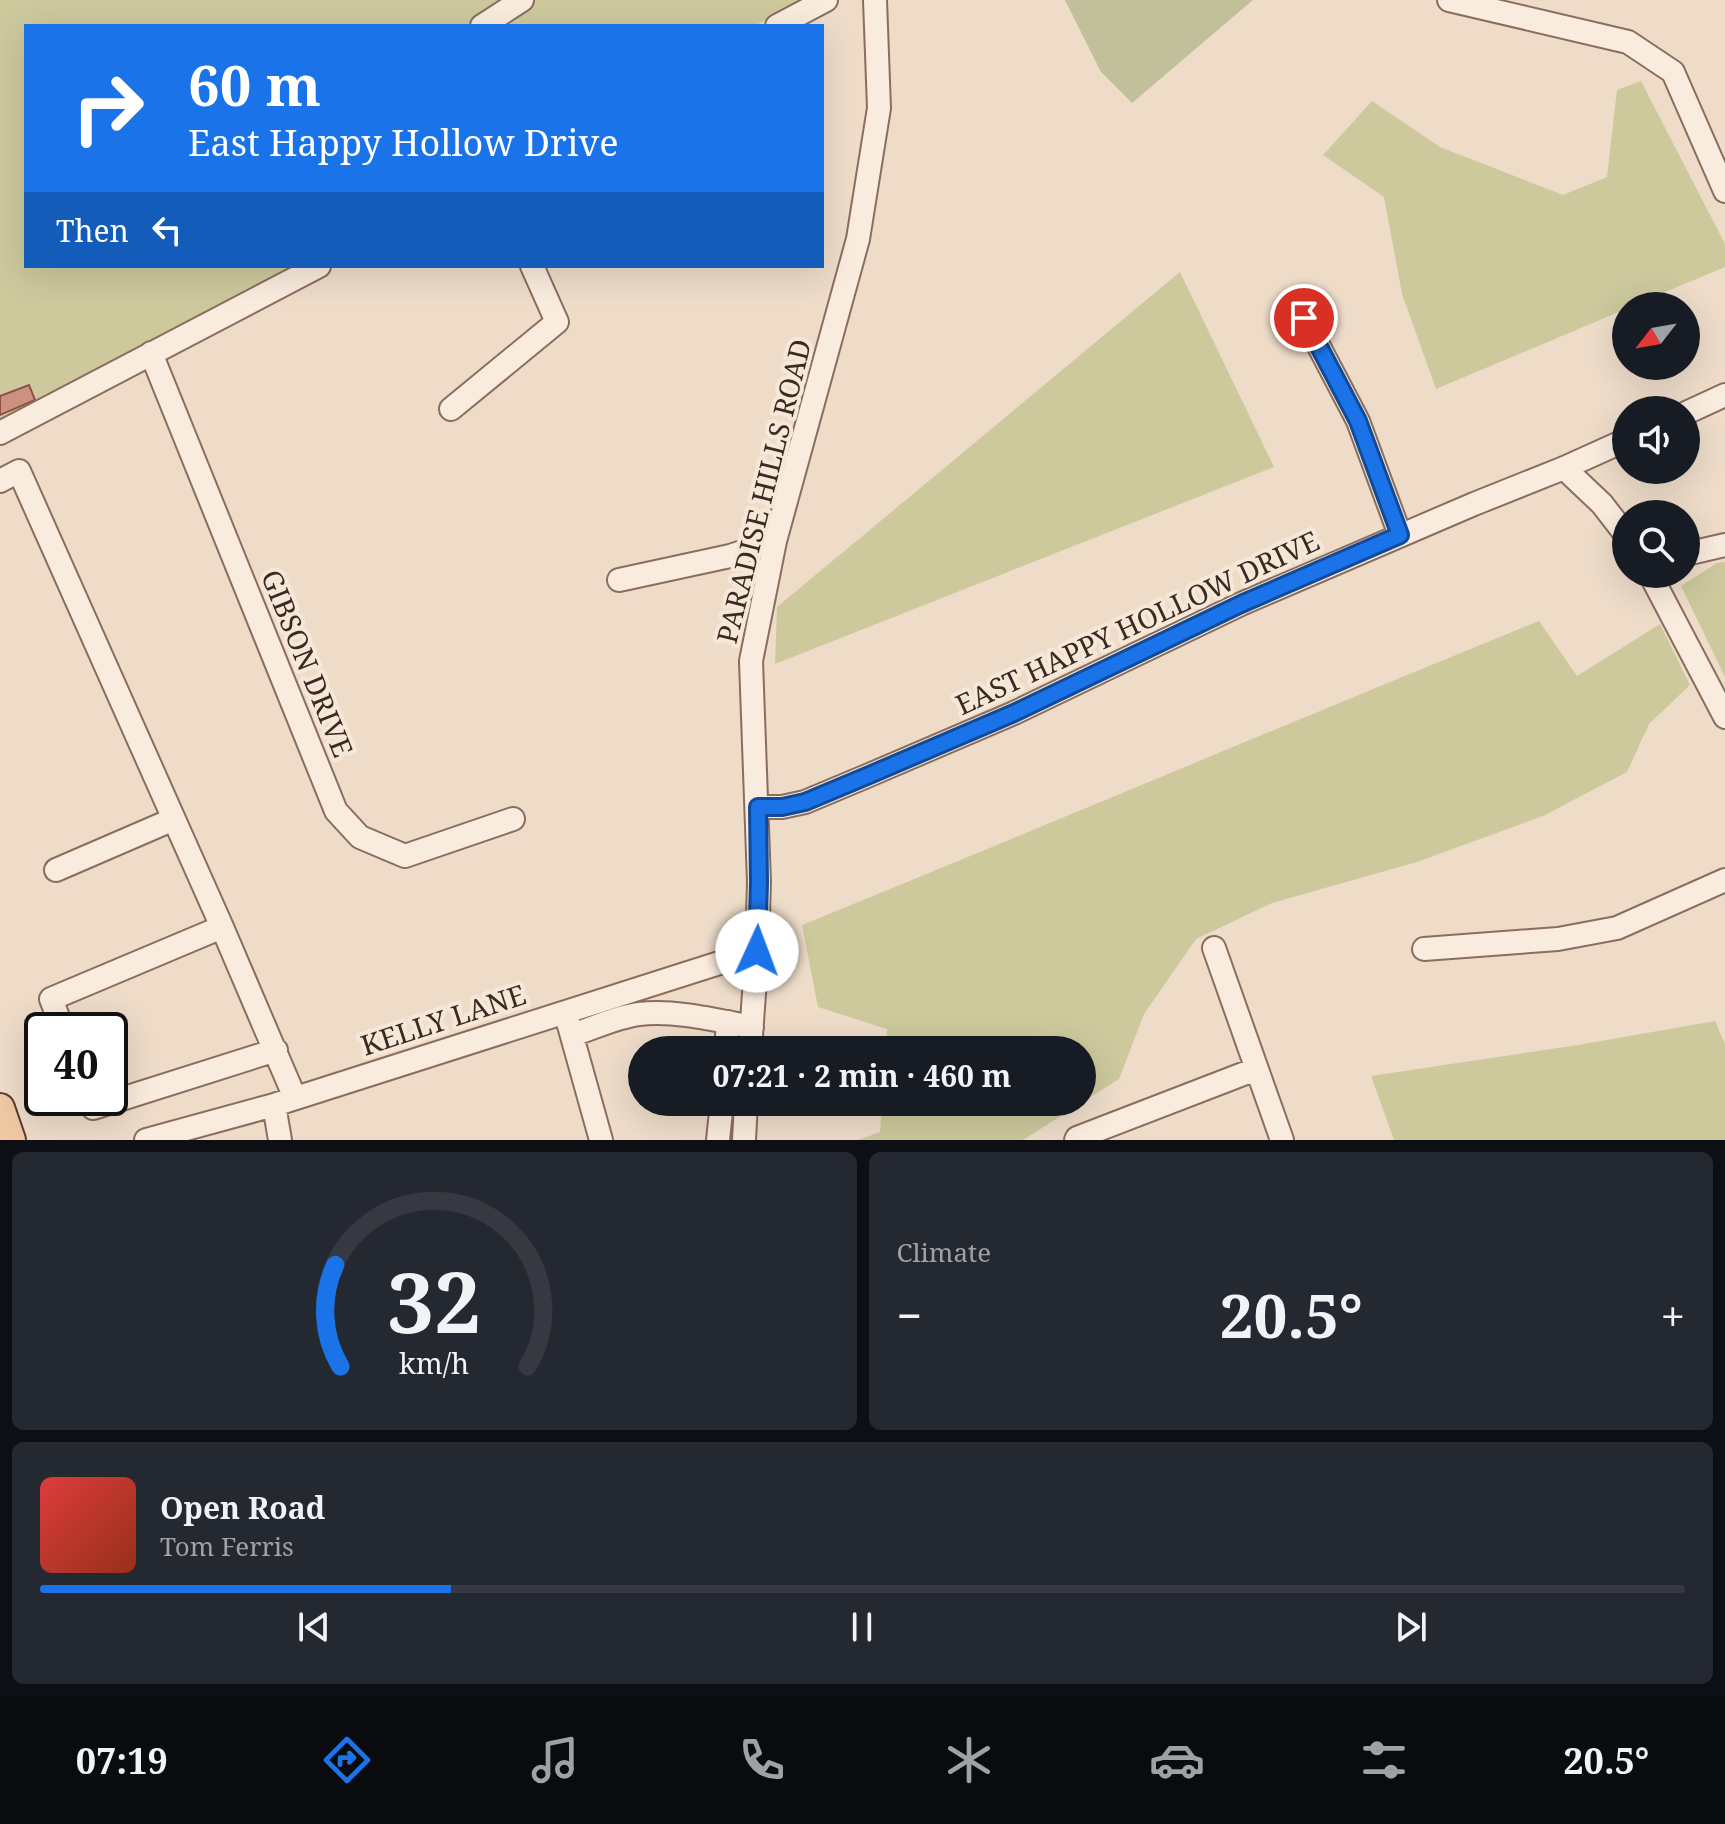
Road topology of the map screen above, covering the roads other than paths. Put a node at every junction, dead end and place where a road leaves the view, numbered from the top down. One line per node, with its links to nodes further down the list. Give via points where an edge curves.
1 (522, 0): 5 (street)
2 (826, 0): 6 (street)
3 (875, 0): 21 (street, PARADISE HILLS ROAD, via 879,108 858,239)
4 (1449, 0): 7 (street, via 1628,42 1673,72)
5 (485, 24)
6 (781, 24)
7 (1725, 191)
8 (315, 268): 11 (street)
9 (533, 268): 14 (street, via 557,322)
10 (1304, 318): 20 (street, via 1358,421)
11 (151, 353): 15 (street); 29 (street, GIBSON DRIVE, via 336,811 360,837 405,856)
12 (1725, 395): 13 (street)
13 (1700, 407)
14 (451, 409)
15 (0, 433)
16 (1612, 446): 17 (street, EAST HAPPY HOLLOW DRIVE)
17 (1564, 468): 19 (street); 20 (street, EAST HAPPY HOLLOW DRIVE)
18 (0, 481): 28 (street, via 19,471)
19 (1612, 517)
20 (1400, 535): 27 (street, EAST HAPPY HOLLOW DRIVE, via 867,776 805,802)
21 (775, 541): 24 (street); 27 (street, PARADISE HILLS ROAD, via 751,661)
22 (1725, 545): 23 (street)
23 (1700, 551)
24 (619, 580)
25 (1657, 588): 26 (street)
26 (1725, 717)
27 (758, 807): 35 (street, PARADISE HILLS ROAD)
28 (174, 819): 30 (street); 32 (street)
29 (513, 819)
30 (56, 870)
31 (1725, 880): 34 (street, via 1617,928 1558,939)
32 (222, 927): 36 (street, via 51,999); 43 (street)
33 (1214, 948): 44 (street)
34 (1424, 949)
35 (757, 951): 37 (street, KELLY LANE); 39 (street, PARADISE HILLS ROAD)
36 (56, 1012)
37 (566, 1012): 40 (street); 46 (street, KELLY LANE)
38 (728, 1022): 39 (street); 40 (street, via 640,1014); 41 (street)
39 (752, 1027): 42 (street, PARADISE HILLS ROAD)
40 (572, 1035): 53 (street)
41 (727, 1036)
42 (751, 1036)
43 (276, 1050): 45 (street); 46 (street)
44 (1256, 1069): 56 (street); 57 (street)
45 (128, 1097)
46 (284, 1101): 51 (street, KELLY LANE); 52 (street)
47 (0, 1108): 50 (main road)
48 (721, 1116): 54 (street)
49 (745, 1116): 55 (street)
50 (11, 1140)
51 (146, 1140)
52 (280, 1140)
53 (601, 1140)
54 (718, 1140)
55 (744, 1140)
56 (1076, 1140)
57 (1282, 1140)

